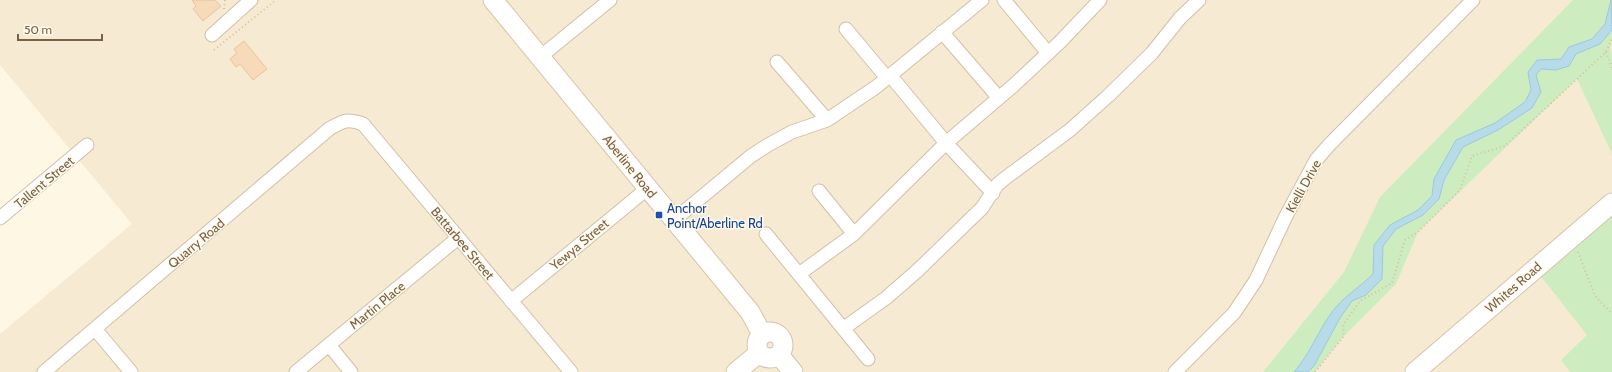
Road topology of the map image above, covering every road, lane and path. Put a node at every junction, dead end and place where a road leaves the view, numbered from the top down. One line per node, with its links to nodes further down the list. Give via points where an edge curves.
1 (276, 0): 14 (path)
2 (492, 0): 17 (street, Aberline Road)
3 (610, 0): 17 (street)
4 (982, 0): 11 (street)
5 (1004, 0): 16 (street)
6 (1100, 0): 16 (street)
7 (1199, 0): 28 (street, via 1180,18 1152,53 1108,96 1070,130 1004,178)
8 (1473, 0): 53 (street, Kielli Drive, via 1316,160 1256,280 1234,314)
9 (249, 1): 12 (street)
10 (846, 29): 20 (street)
11 (942, 32): 20 (street); 21 (street)
12 (212, 34)
13 (1612, 38): 15 (path)
14 (214, 50)
15 (1606, 52): 19 (path); 54 (path, via 1505,146 1472,156 1460,190 1418,232 1405,240 1392,283 1360,301 1343,325 1344,336)
16 (1048, 53): 21 (street)
17 (540, 57): 26 (street, Aberline Road)
18 (777, 62): 23 (street)
19 (1612, 68)
20 (888, 76): 23 (street); 24 (street)
21 (999, 98): 24 (street)
22 (352, 120): 34 (street, Battarbee Street, via 363,124); 40 (street, Quarry Road, via 329,129)
23 (827, 120): 31 (street, via 792,132 751,156)
24 (946, 143): 28 (street); 33 (street)
25 (87, 145): 30 (street, Tallent Street)
26 (648, 188): 31 (street, Aberline Road); 37 (street, Yewya Street)
27 (819, 191): 33 (street)
28 (993, 193): 39 (street, via 982,208 917,271 886,298)
29 (1612, 203): 55 (street, Whites Road)
30 (0, 218)
31 (674, 220): 41 (street, Aberline Road, via 750,312)
32 (766, 234): 36 (street)
33 (854, 234): 36 (street)
34 (458, 238): 37 (street, Battarbee Street); 42 (street, Martin Place)
35 (1577, 250): 38 (path, via 1595,296)
36 (799, 274): 39 (street)
37 (511, 301): 50 (street, Battarbee Street)
38 (1612, 314)
39 (844, 328): 45 (street)
40 (95, 329): 46 (street, Quarry Road); 47 (street)
41 (762, 334): 43 (street, via 756,345); 44 (street, via 771,332 779,335 783,343)
42 (329, 344): 48 (street, Martin Place); 49 (street)
43 (759, 353): 44 (street, via 771,359); 51 (street)
44 (779, 355): 52 (street)
45 (868, 359)
46 (44, 372)
47 (131, 372)
48 (296, 372)
49 (352, 372)
50 (570, 372)
51 (736, 372)
52 (793, 372)
53 (1175, 372)
54 (1315, 372)
55 (1415, 372)

